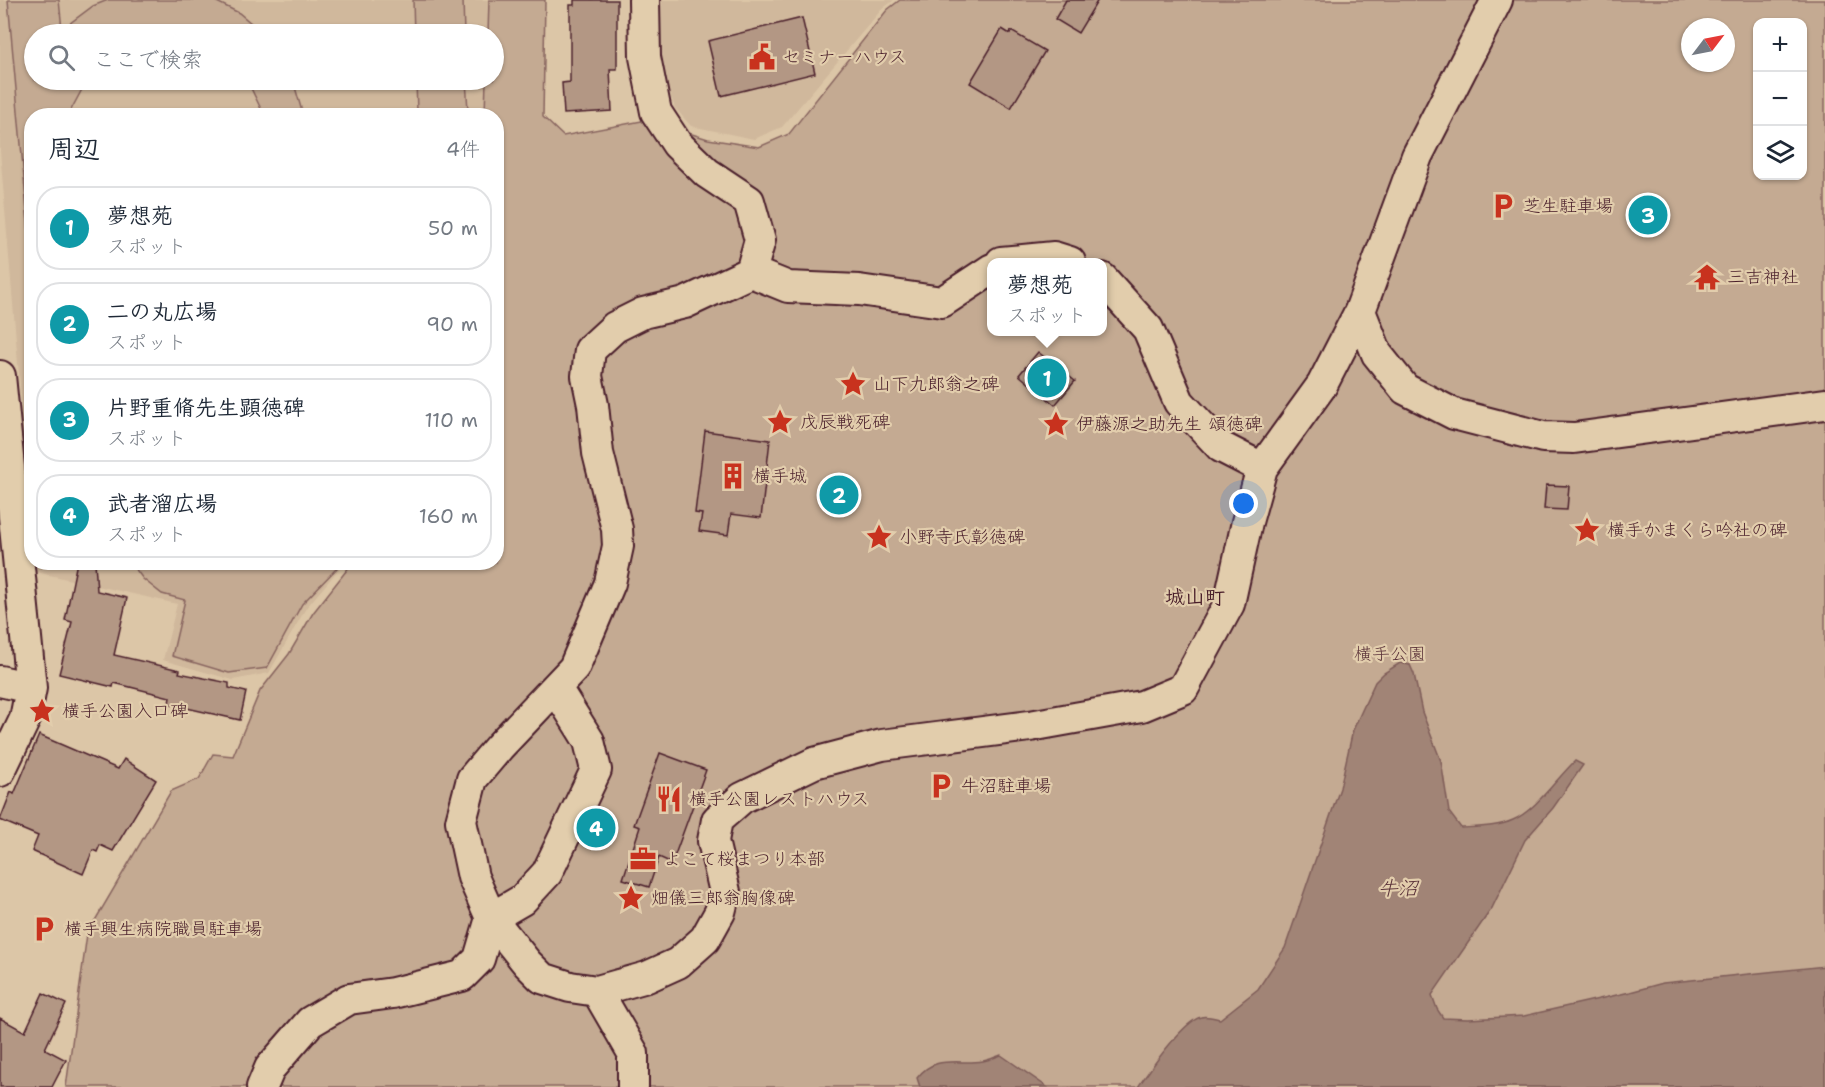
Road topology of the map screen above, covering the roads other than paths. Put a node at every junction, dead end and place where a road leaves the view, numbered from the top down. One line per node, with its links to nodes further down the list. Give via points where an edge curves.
1 (644, 0): 3 (street, via 645,57 656,112 677,144 707,172 748,201 760,240)
2 (1497, 0): 6 (street, via 1417,156)
3 (751, 272): 4 (street, via 788,287 859,290 942,302); 12 (street, via 685,303 643,313 615,327 590,350 586,376 618,546 610,583 579,658)
4 (987, 272)
5 (1107, 284): 9 (street, via 1148,329 1179,402 1221,447)
6 (1360, 311): 8 (street, via 1377,354 1405,389 1454,414 1543,437 1574,438); 9 (street, via 1322,385)
7 (0, 376): 11 (street)
8 (1825, 404)
9 (1262, 468): 15 (street, via 1229,604 1183,689 1142,706 1030,726 882,745 814,762 742,798 717,820 713,841 725,892 720,912 705,939 678,963 647,977)
10 (0, 681): 11 (street)
11 (31, 688): 13 (street, via 25,718)
12 (556, 688): 14 (street, via 472,779 461,820 473,877); 14 (street, via 589,741 596,770 547,873 522,900)
13 (0, 771)
14 (491, 918): 15 (street, via 542,978); 16 (street, via 479,959 462,976 349,999 310,1022 270,1068)
15 (597, 991): 17 (street, via 633,1053)
16 (262, 1087)
17 (633, 1087)

